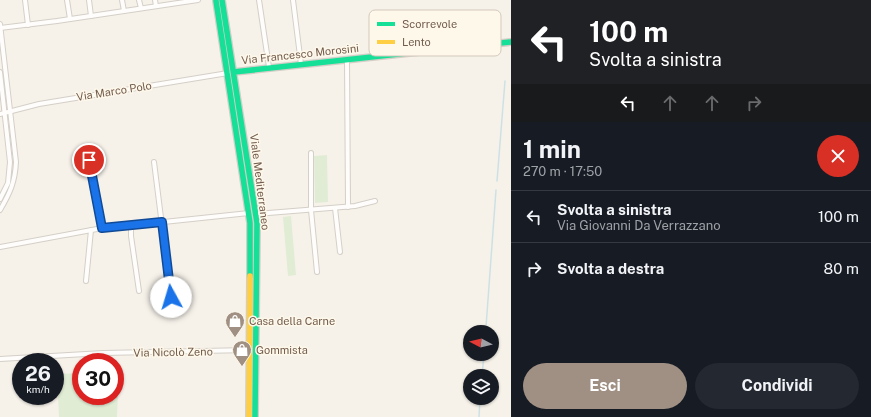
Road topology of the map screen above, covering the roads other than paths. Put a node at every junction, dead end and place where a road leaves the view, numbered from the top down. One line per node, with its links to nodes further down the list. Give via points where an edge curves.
1 (25, 0): 18 (street)
2 (67, 0): 16 (street)
3 (89, 0): 15 (street)
4 (122, 0): 14 (street)
5 (139, 0): 13 (street)
6 (155, 0): 12 (street)
7 (198, 0): 11 (street)
8 (218, 0): 27 (street, Viale Mediterraneo)
9 (259, 0): 25 (street)
10 (293, 0): 24 (street)
11 (186, 1): 12 (street)
12 (156, 6): 13 (street)
13 (141, 8): 14 (street)
14 (124, 11): 15 (street)
15 (91, 16): 16 (street)
16 (70, 19): 18 (street)
17 (0, 24): 19 (street)
18 (28, 25): 19 (street)
19 (0, 28): 28 (street)
20 (511, 42): 21 (street, Via Francesco Morosini)
21 (501, 43)
22 (376, 56): 23 (street, Via Francesco Morosini)
23 (347, 59): 24 (street, Via Francesco Morosini); 35 (street)
24 (301, 64): 25 (street, Via Francesco Morosini)
25 (269, 67): 27 (street, Via Francesco Morosini)
26 (0, 72): 29 (street)
27 (231, 72): 28 (street, Via Marco Polo, via 39,104); 39 (street, Viale Mediterraneo); 40 (street, Viale Mediterraneo)
28 (10, 112): 29 (street, Via Marco Polo); 37 (street, via 15,173 9,194)
29 (2, 113): 33 (street, via 10,172)
30 (311, 153): 38 (street)
31 (89, 160): 43 (street)
32 (154, 162): 41 (street)
33 (0, 199)
34 (375, 201): 35 (street)
35 (348, 207): 36 (street)
36 (336, 208): 38 (street); 46 (street)
37 (0, 210)
38 (311, 210): 40 (street); 47 (street)
39 (249, 213): 41 (street); 51 (street, Viale Mediterraneo)
40 (256, 214): 54 (street, Viale Mediterraneo)
41 (162, 222): 42 (street); 50 (street)
42 (131, 225): 43 (street); 49 (street)
43 (102, 228): 44 (street)
44 (91, 230): 45 (street); 48 (street)
45 (0, 247)
46 (340, 252)
47 (317, 272)
48 (86, 281)
49 (139, 291)
50 (171, 297)
51 (250, 350): 52 (street, Via Nicolò Zeno, via 110,353); 53 (street, Viale Mediterraneo)
52 (0, 359)
53 (249, 417)
54 (256, 417)

